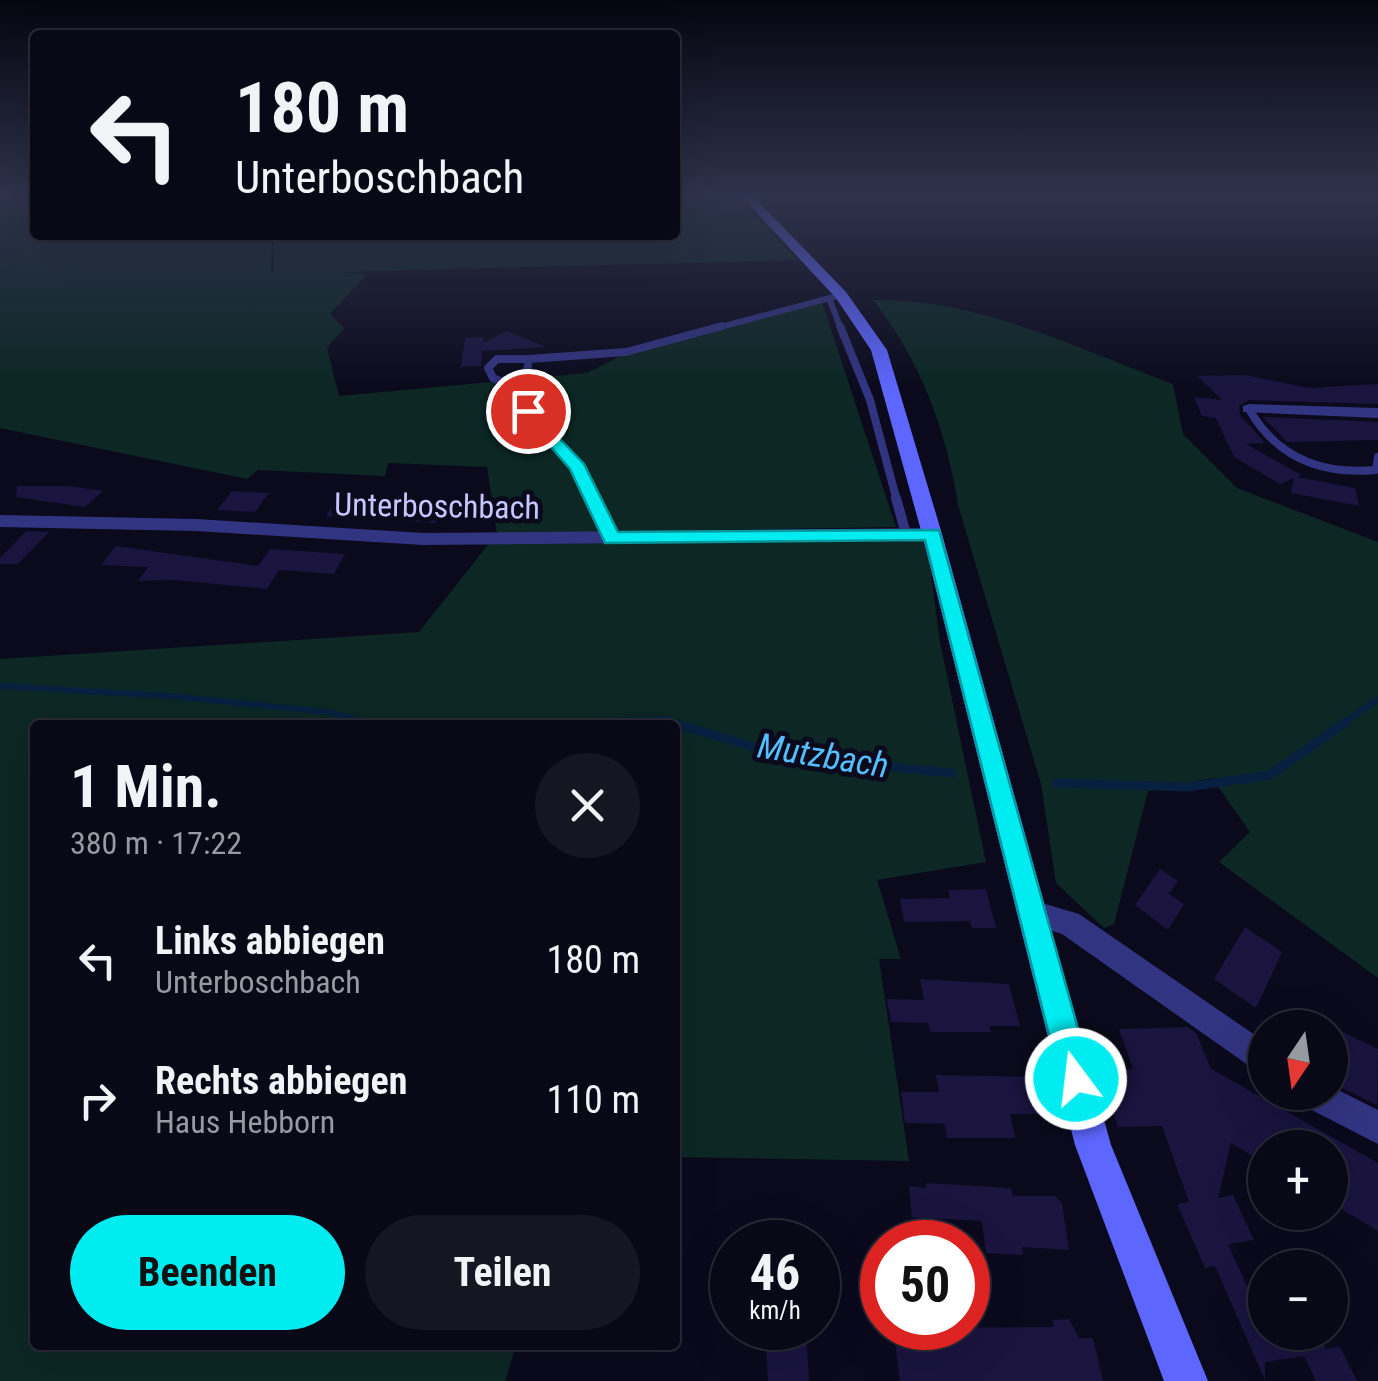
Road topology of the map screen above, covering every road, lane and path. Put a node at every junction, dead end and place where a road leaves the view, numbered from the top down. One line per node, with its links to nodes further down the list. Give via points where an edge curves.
1 (802, 259): 2 (main road)
2 (835, 297): 3 (lane, via 626,352); 9 (lane); 10 (main road, via 879,350)
3 (529, 359): 4 (lane); 4 (lane, via 497,360 488,368 493,378)
4 (521, 390): 11 (lane, via 528,411 578,468)
5 (1249, 410): 6 (street); 7 (lane, via 1256,425 1310,466 1348,474 1376,470)
6 (1378, 413)
7 (1378, 458)
8 (0, 521): 11 (street, Unterboschbach, via 423,539)
9 (906, 534): 10 (street, Unterboschbach); 11 (street, Unterboschbach)
10 (932, 534): 12 (main road)
11 (612, 538)
12 (1032, 913): 13 (street, via 1069,923); 16 (main road, via 1093,1146)
13 (1248, 1049)
14 (1344, 1110): 15 (street)
15 (1378, 1128)
16 (1186, 1381)

